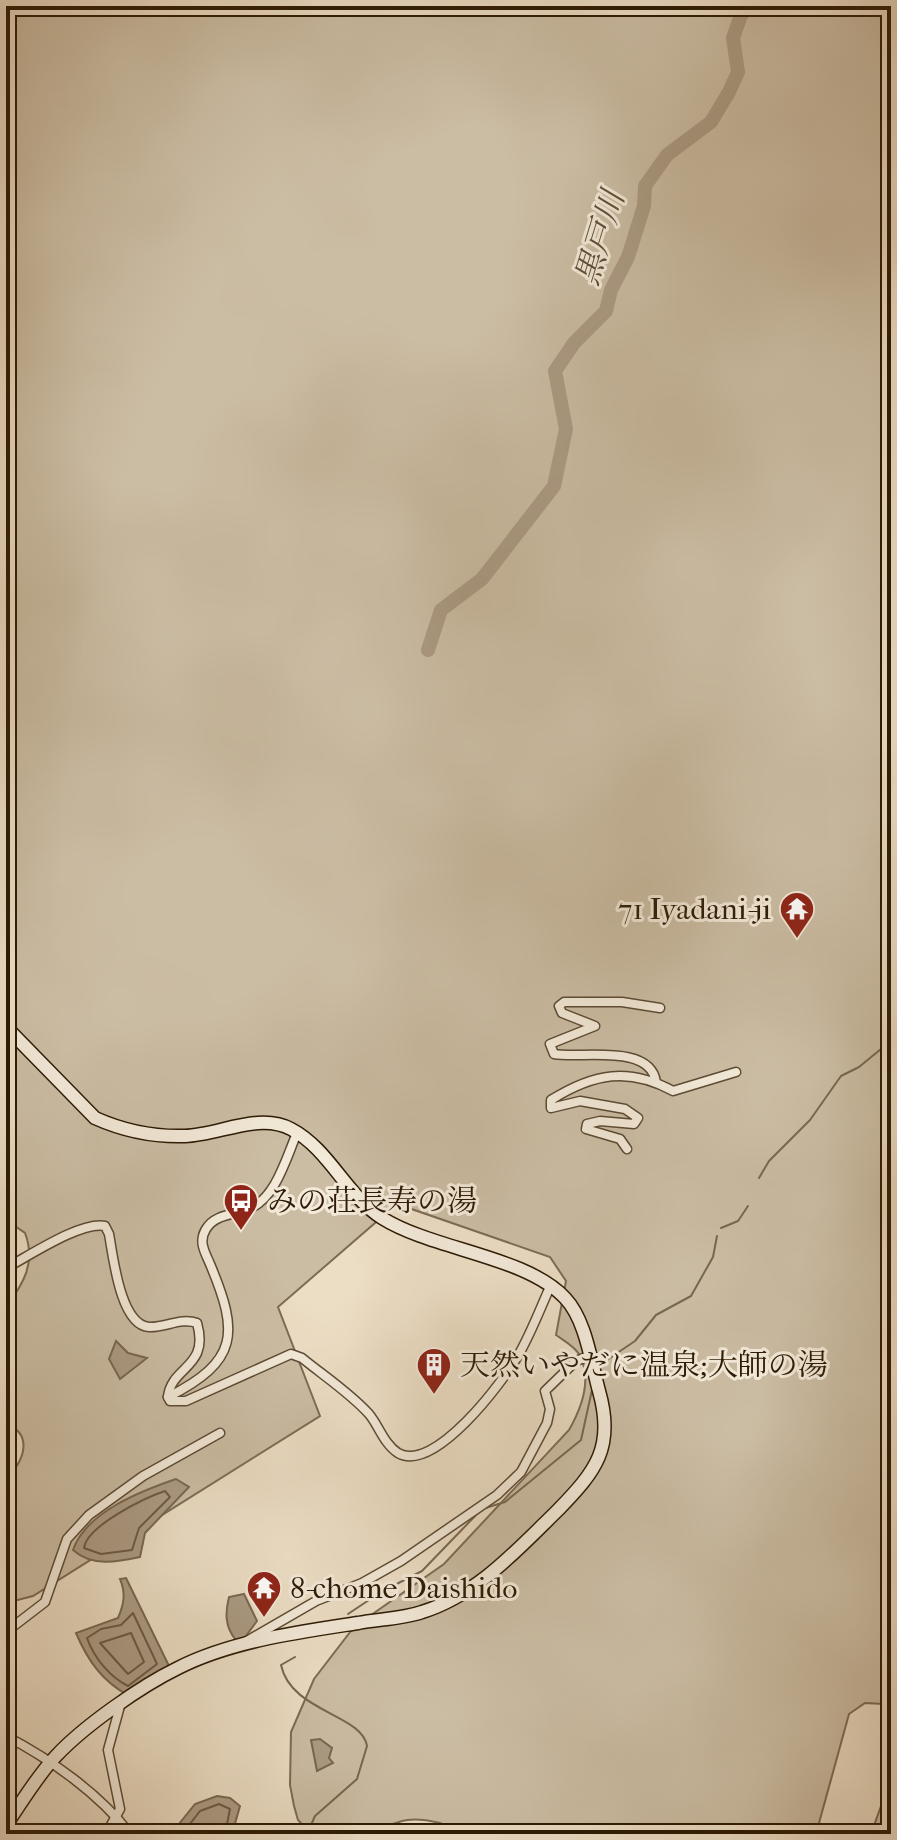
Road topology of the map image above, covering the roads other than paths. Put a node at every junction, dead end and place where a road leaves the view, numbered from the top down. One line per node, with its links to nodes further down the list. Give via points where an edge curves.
1 (660, 1008): 4 (street, via 564,1002 559,1006 562,1013 595,1026 550,1044 554,1054 640,1061 651,1068)
2 (6, 1027): 5 (street, via 84,1110 114,1127 187,1136 267,1123)
3 (736, 1072): 4 (street, via 673,1091)
4 (656, 1082): 6 (street, via 634,1074 598,1078 551,1100 551,1108 580,1101 632,1112 638,1118 634,1124 600,1121 586,1129 620,1139)
5 (297, 1133): 8 (street, via 381,1217 423,1239 488,1258); 10 (street, via 265,1196 250,1209 213,1221 204,1231 202,1247 229,1319 228,1339 209,1374)
6 (627, 1149)
7 (6, 1268): 10 (street, via 74,1232 105,1226 118,1289 136,1321 150,1327 197,1323 199,1351)
8 (550, 1287): 9 (street, via 576,1314); 10 (street, via 518,1355 495,1386 458,1429 434,1450 414,1457 398,1453 369,1414 291,1354 186,1401)
9 (589, 1356): 13 (street, via 576,1361 545,1391 547,1423 521,1472 497,1495 401,1561 255,1633); 13 (street, via 606,1417 598,1463 487,1576 421,1613)
10 (168, 1397)
11 (220, 1433): 12 (street, via 143,1476 89,1515 67,1539 45,1602)
12 (6, 1632)
13 (239, 1648): 14 (street, via 174,1669)
14 (120, 1706): 16 (street); 17 (street, via 108,1750 119,1797)
15 (6, 1736): 16 (street)
16 (49, 1763): 17 (street); 18 (street)
17 (118, 1818): 19 (street); 20 (street)
18 (6, 1825)
19 (106, 1834)
20 (130, 1834)

